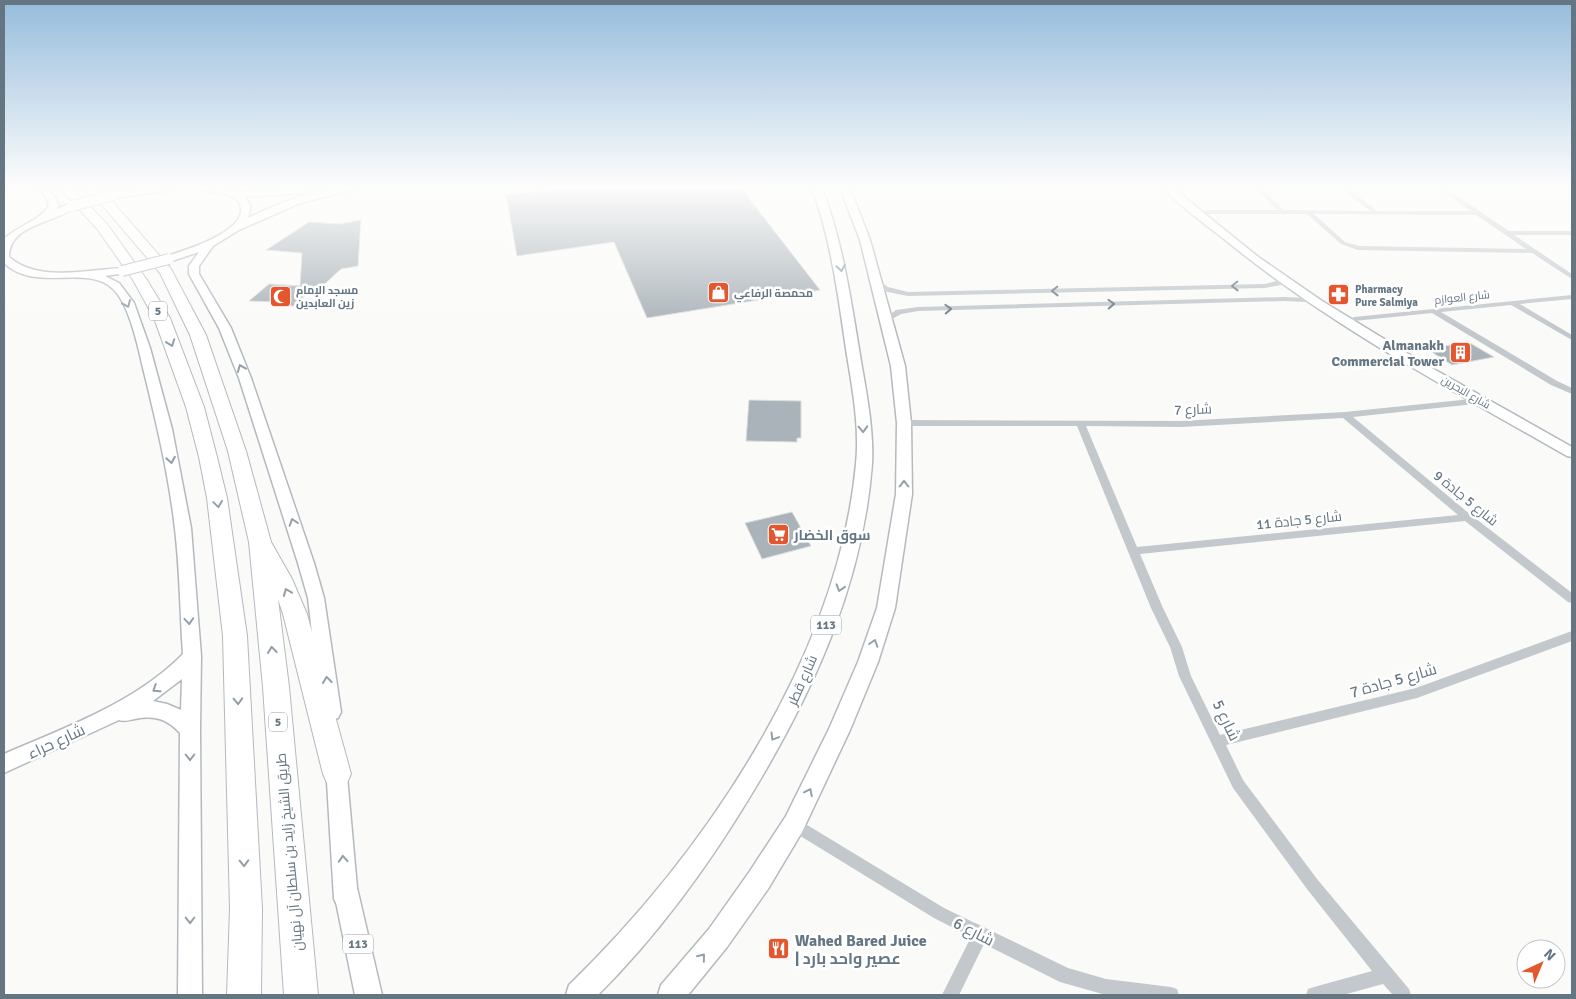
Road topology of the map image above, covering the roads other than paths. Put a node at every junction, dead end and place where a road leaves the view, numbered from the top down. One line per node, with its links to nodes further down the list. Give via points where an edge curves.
1 (16, 235): 17 (main road, via 6,245 4,258 17,269)
2 (107, 235): 55 (highway, 5, one-way to 55, via 162,318 195,406 217,498 235,636 246,909)
3 (134, 235): 40 (highway, طريق الشيخ زايد بن سلطان آل نهيان / 5, via 166,272 198,335 237,451)
4 (226, 235): 13 (main road)
5 (833, 235): 59 (main road, شارع قطر / 113, one-way to 59, via 862,413 864,459 849,558 836,602 782,724 710,841 668,898 610,966)
6 (856, 235): 12 (main road)
7 (864, 235): 12 (main road)
8 (1226, 235): 19 (main road, شارع البحرين)
9 (1236, 235): 29 (main road, شارع البحرين)
10 (1334, 235): 14 (street, via 1343,243 1358,248)
11 (1508, 235): 14 (street)
12 (866, 240): 20 (main road)
13 (209, 244): 16 (main road, bridge, via 169,259); 49 (main road, one-way to 13, via 316,598 245,378 225,328 194,274 194,266)
14 (1533, 251): 18 (street)
15 (4, 271): 17 (main road)
16 (92, 274): 17 (main road); 44 (main road, one-way to 44, via 115,284 127,301 161,411 183,528)
17 (43, 275)
18 (1572, 277)
19 (1281, 279): 21 (street); 26 (main road, شارع البحرين)
20 (875, 282): 22 (street); 30 (main road)
21 (1265, 286): 22 (street, one-way to 22); 24 (street, via 1280,291 1283,296)
22 (908, 294): 27 (street, via 910,304)
23 (1572, 297): 25 (street, شارع العوازم)
24 (1278, 300): 26 (street); 27 (street, one-way to 24)
25 (1512, 303): 28 (street, شارع العوازم); 31 (street)
26 (1318, 304): 33 (main road, شارع البحرين)
27 (918, 309): 30 (street, via 899,312)
28 (1433, 311): 29 (street, شارع العوازم); 32 (street)
29 (1354, 319): 37 (main road, شارع البحرين)
30 (885, 321): 35 (main road, via 898,366)
31 (1572, 338)
32 (1572, 391)
33 (1481, 402): 34 (street, شارع 7); 38 (main road, شارع البحرين)
34 (1345, 415): 36 (street, شارع 7, via 1182,424); 39 (street, شارع 5 جادة 9)
35 (904, 423): 36 (street, شارع 7); 50 (main road, one-way to 35, via 865,670 886,608 904,494)
36 (1081, 425): 41 (street, شارع 5)
37 (1572, 445)
38 (1572, 453)
39 (1467, 517): 41 (street, شارع 5 جادة 11); 42 (street, شارع 5 جادة 9)
40 (260, 542): 49 (highway, one-way to 40, via 296,614); 56 (highway, طريق الشيخ زايد بن سلطان آل نهيان / 5, one-way to 40, via 276,687)
41 (1134, 551): 47 (street, شارع 5, via 1176,647 1185,676)
42 (1572, 599)
43 (1572, 636): 47 (street, شارع 5 جادة 7, via 1417,693)
44 (192, 656): 45 (main road, شارع حراء, one-way to 45, via 160,687); 46 (main road)
45 (107, 717): 46 (main road, شارع حراء, via 152,708 164,709); 48 (main road, شارع حراء)
46 (190, 730): 54 (main road, one-way to 54)
47 (1218, 741): 53 (street, شارع 5, via 1238,784)
48 (4, 764)
49 (337, 774): 51 (main road, one-way to 49)
50 (794, 824): 52 (street, شارع 6, via 939,913); 60 (main road, one-way to 50, via 718,938)
51 (346, 892): 57 (main road); 58 (main road, 113)
52 (981, 934): 61 (street); 62 (street, شارع 6, via 1066,976 1106,987)
53 (1386, 975): 63 (street); 64 (street, شارع 5)
54 (190, 995)
55 (244, 995)
56 (301, 995)
57 (355, 995)
58 (370, 995)
59 (579, 995)
60 (671, 995)
61 (950, 995)
62 (1171, 995)
63 (1314, 995)
64 (1403, 995)

